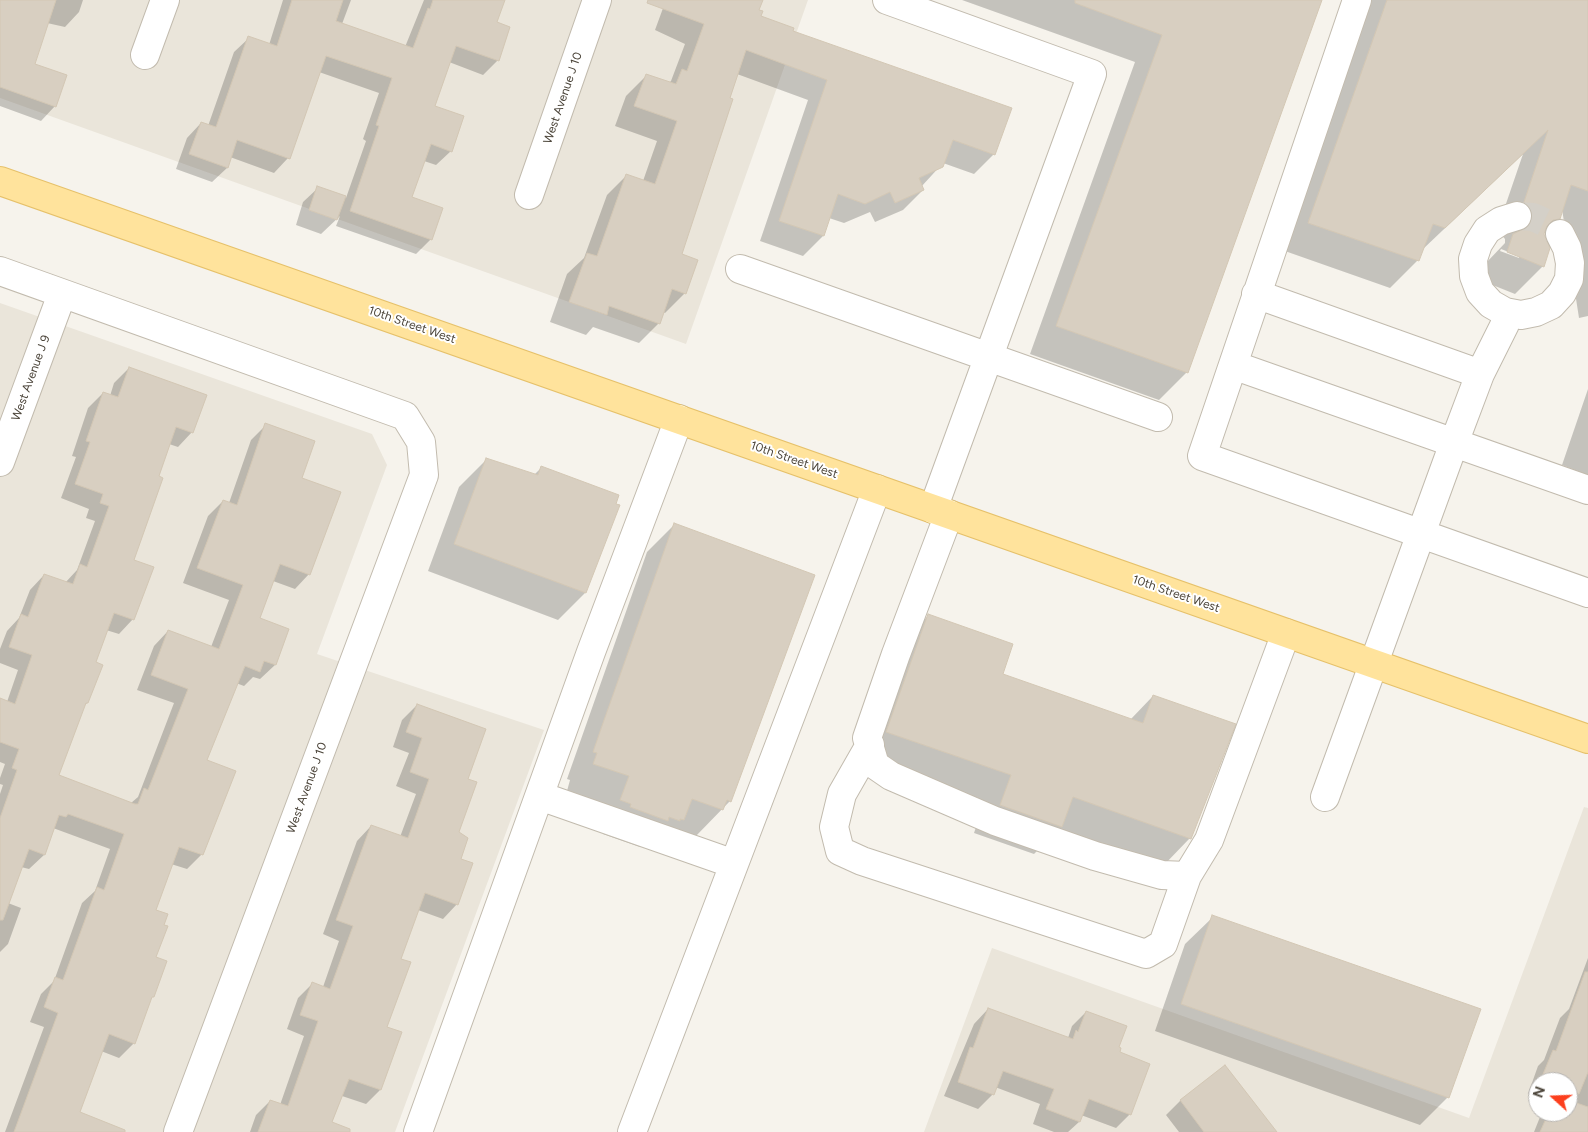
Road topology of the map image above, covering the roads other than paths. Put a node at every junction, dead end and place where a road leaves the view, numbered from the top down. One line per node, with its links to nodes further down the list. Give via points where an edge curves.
1 (165, 0): 5 (street)
2 (597, 0): 7 (street, West Avenue J 10)
3 (887, 0): 15 (street, via 1092,74)
4 (1357, 0): 13 (street)
5 (145, 55)
6 (0, 181): 19 (main road, 10th Street West)
7 (529, 195)
8 (1517, 216): 14 (street, via 1487,230 1473,259 1474,276 1480,292)
9 (1560, 234): 14 (street, via 1570,263 1569,279 1562,294 1551,305 1536,312 1521,315)
10 (740, 268): 15 (street)
11 (0, 272): 12 (street)
12 (62, 294): 21 (street, West Avenue J 9); 35 (street, West Avenue J 10, via 405,416 421,442 424,475)
13 (1256, 294): 16 (street); 17 (street)
14 (1505, 312): 17 (street, via 1505,324)
15 (987, 356): 18 (street); 24 (street)
16 (1233, 364): 20 (street); 25 (street, via 1202,456)
17 (1480, 374): 20 (street)
18 (1158, 417)
19 (679, 419): 22 (main road, 10th Street West); 31 (street)
20 (1454, 443): 23 (street); 25 (street)
21 (0, 462)
22 (876, 489): 24 (main road, 10th Street West); 33 (street)
23 (1588, 490)
24 (941, 511): 27 (main road, 10th Street West); 30 (street, via 867,738)
25 (1421, 532): 26 (street); 28 (street)
26 (1588, 593)
27 (1286, 633): 28 (main road, 10th Street West); 34 (street, via 1209,840)
28 (1373, 663): 29 (main road, 10th Street West); 32 (street)
29 (1588, 739)
30 (870, 745): 34 (street, via 875,765 891,776 995,820 1095,856 1162,875); 34 (street, via 842,794 834,827 840,851 862,861 1146,954 1163,944)
31 (540, 796): 33 (street); 36 (street)
32 (1325, 797)
33 (734, 864): 37 (street)
34 (1187, 876)
35 (178, 1132)
36 (418, 1132)
37 (632, 1132)

